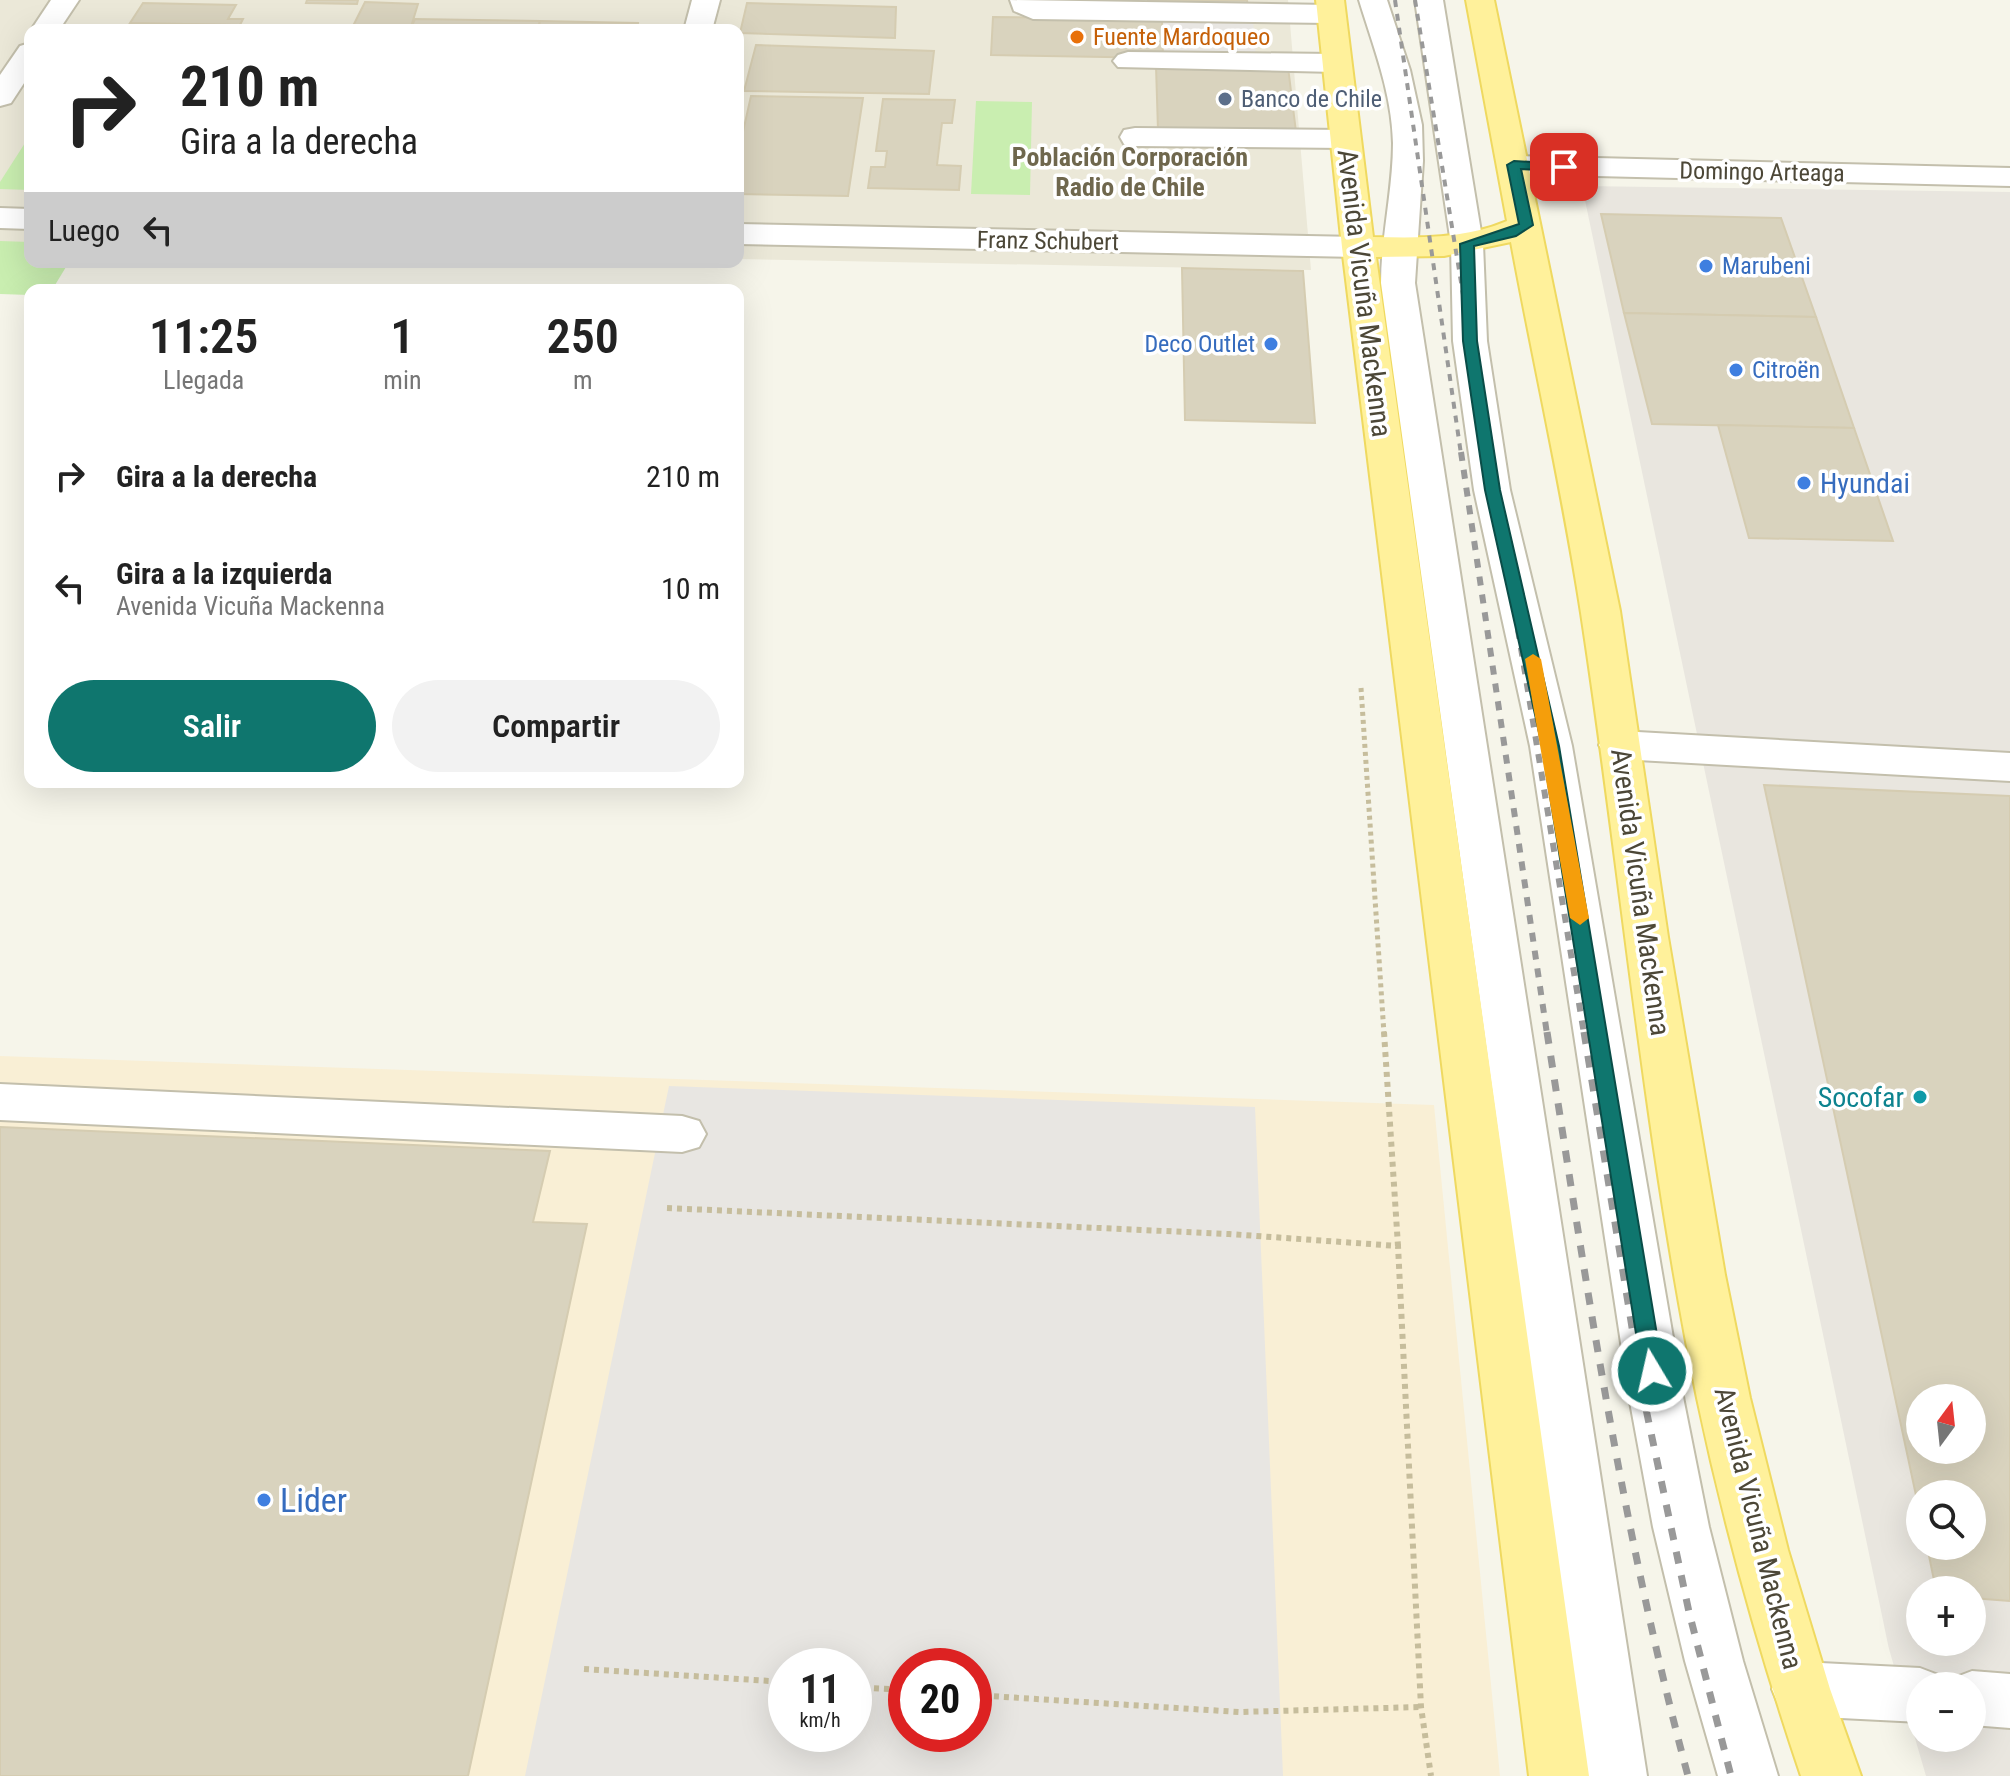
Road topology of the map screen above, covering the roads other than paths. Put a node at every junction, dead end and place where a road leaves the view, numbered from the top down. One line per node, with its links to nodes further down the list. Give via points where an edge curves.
1 (65, 0): 7 (street)
2 (706, 0): 8 (street)
3 (1024, 0): 9 (street, via 1033,10)
4 (1373, 0): 23 (street, via 1394,59 1408,138 1404,205)
5 (1480, 0): 16 (main road, Avenida Vicuña Mackenna)
6 (1432, 3): 22 (street)
7 (49, 24)
8 (700, 24)
9 (1332, 30): 10 (street); 12 (street); 15 (main road, Avenida Vicuña Mackenna)
10 (1255, 40)
11 (24, 61): 13 (street)
12 (1128, 61)
13 (0, 97)
14 (1135, 137): 15 (street)
15 (1345, 139): 23 (main road, Avenida Vicuña Mackenna)
16 (1514, 165): 17 (street, Domingo Arteaga); 20 (main road, Avenida Vicuña Mackenna)
17 (2010, 177)
18 (0, 218): 19 (street)
19 (24, 219)
20 (1526, 225): 22 (main road); 24 (main road, Avenida Vicuña Mackenna, via 1588,539)
21 (744, 234): 23 (street, Franz Schubert)
22 (1467, 244): 23 (main road); 34 (street, via 1470,341 1492,490 1551,746 1657,1402 1681,1527)
23 (1377, 247): 32 (main road, Avenida Vicuña Mackenna); 33 (street, via 1400,299)
24 (1620, 745): 25 (street); 28 (main road, Avenida Vicuña Mackenna, via 1700,1275 1760,1550)
25 (2010, 767)
26 (0, 1102): 27 (street)
27 (682, 1134)
28 (1801, 1689): 29 (street); 35 (main road, Avenida Vicuña Mackenna)
29 (1906, 1694)
30 (1986, 1699): 31 (street)
31 (2010, 1701)
32 (1559, 1776)
33 (1617, 1776)
34 (1748, 1776)
35 (1831, 1776)

